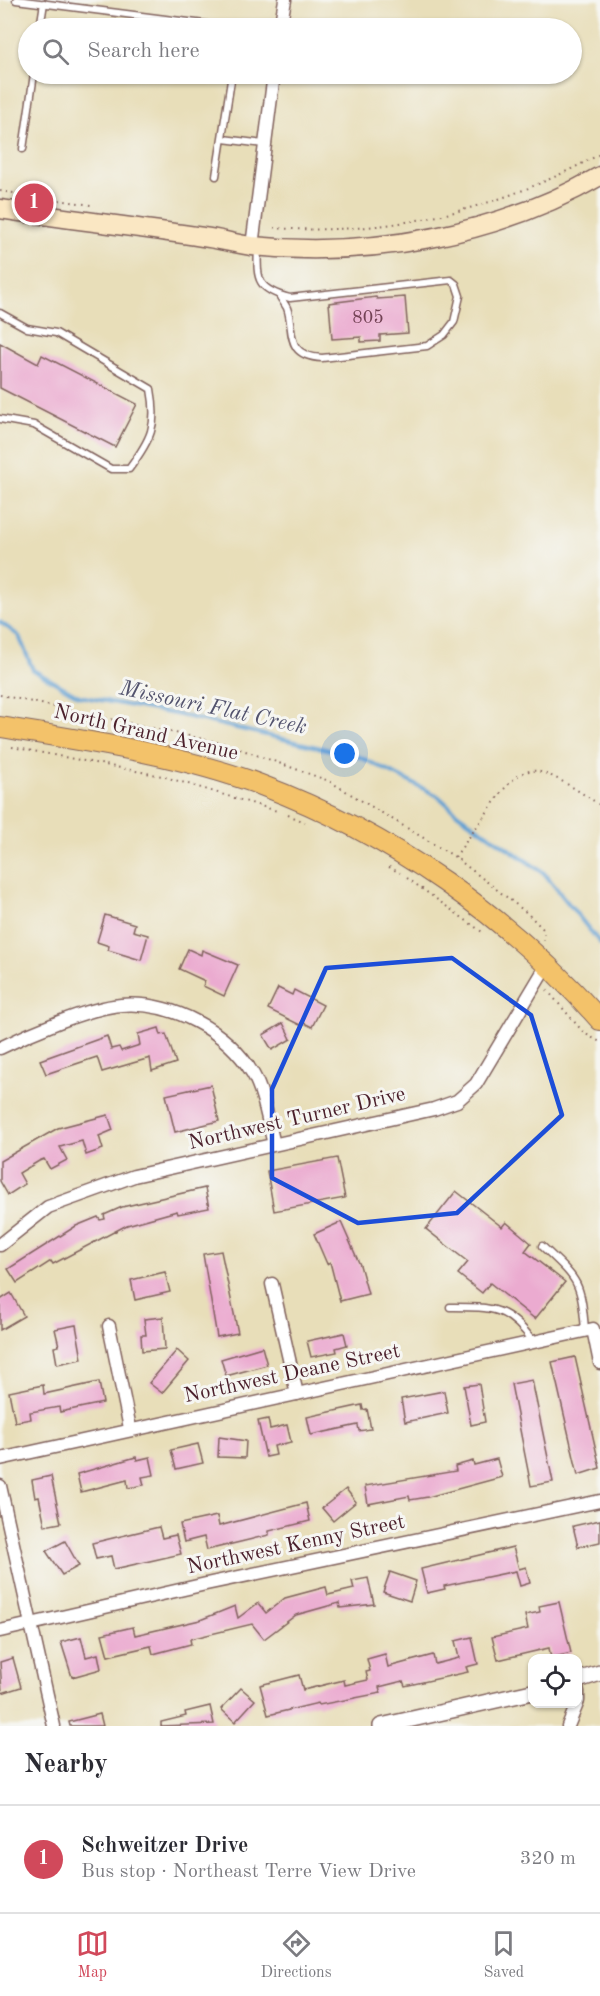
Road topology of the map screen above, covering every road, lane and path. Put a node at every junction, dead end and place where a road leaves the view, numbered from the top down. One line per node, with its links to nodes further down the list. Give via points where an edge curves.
1 (16, 0): 3 (lane)
2 (285, 0): 6 (street)
3 (44, 3): 4 (lane); 5 (lane)
4 (42, 18)
5 (159, 18)
6 (282, 18)
7 (33, 84): 12 (lane)
8 (231, 84): 10 (lane)
9 (273, 84): 11 (street)
10 (223, 139): 11 (lane); 14 (lane)
11 (265, 144): 18 (street)
12 (23, 149)
13 (600, 154): 17 (path, via 511,195 426,220 333,230)
14 (216, 176)
15 (600, 176): 18 (main road, via 543,205 496,222 421,240 345,248)
16 (0, 209): 18 (main road)
17 (274, 228)
18 (255, 246): 19 (lane, via 256,275 263,286)
19 (279, 296): 19 (lane, via 290,298 450,280 460,296 454,322 444,335 427,346 322,358 312,357 294,343 288,309)
20 (0, 313): 21 (lane, via 27,328 56,333 151,389 155,407 153,434 129,469 111,469 34,425)
21 (0, 418)
22 (0, 727): 28 (main road, North Grand Avenue, via 188,763 260,785 333,816 417,862 472,900)
23 (12, 747): 25 (path, via 162,776)
24 (600, 805): 28 (path, via 542,772 530,771 513,781 486,810 455,857 544,930)
25 (305, 822)
26 (386, 865): 27 (path)
27 (485, 935)
28 (541, 967): 29 (main road, North Grand Avenue); 30 (path, via 584,1033); 32 (street, Northwest Turner Drive, via 476,1084 457,1101)
29 (600, 1020)
30 (600, 1042)
31 (0, 1048): 32 (street, via 79,1016 121,1005 160,1008 199,1022 231,1044 253,1075)
32 (274, 1144): 33 (street, Northwest Turner Drive, via 134,1176 48,1207)
33 (0, 1245)
34 (542, 1246): 38 (lane, via 574,1276)
35 (272, 1284): 41 (street)
36 (450, 1307): 39 (lane, via 491,1307 519,1322)
37 (109, 1326): 42 (street)
38 (589, 1330): 39 (street, Northwest Deane Street); 40 (street)
39 (533, 1342): 41 (street, Northwest Deane Street)
40 (600, 1363)
41 (297, 1394): 42 (street, Northwest Deane Street)
42 (130, 1428): 43 (street, Northwest Deane Street)
43 (0, 1458)
44 (0, 1486): 46 (street)
45 (600, 1501): 46 (street, Northwest Kenny Street)
46 (32, 1624): 47 (street, Northwest Kenny Street); 52 (street)
47 (0, 1631)
48 (600, 1672): 49 (street)
49 (582, 1679)
50 (528, 1693): 53 (street)
51 (575, 1708): 54 (street)
52 (54, 1726)
53 (381, 1726)
54 (568, 1726)

